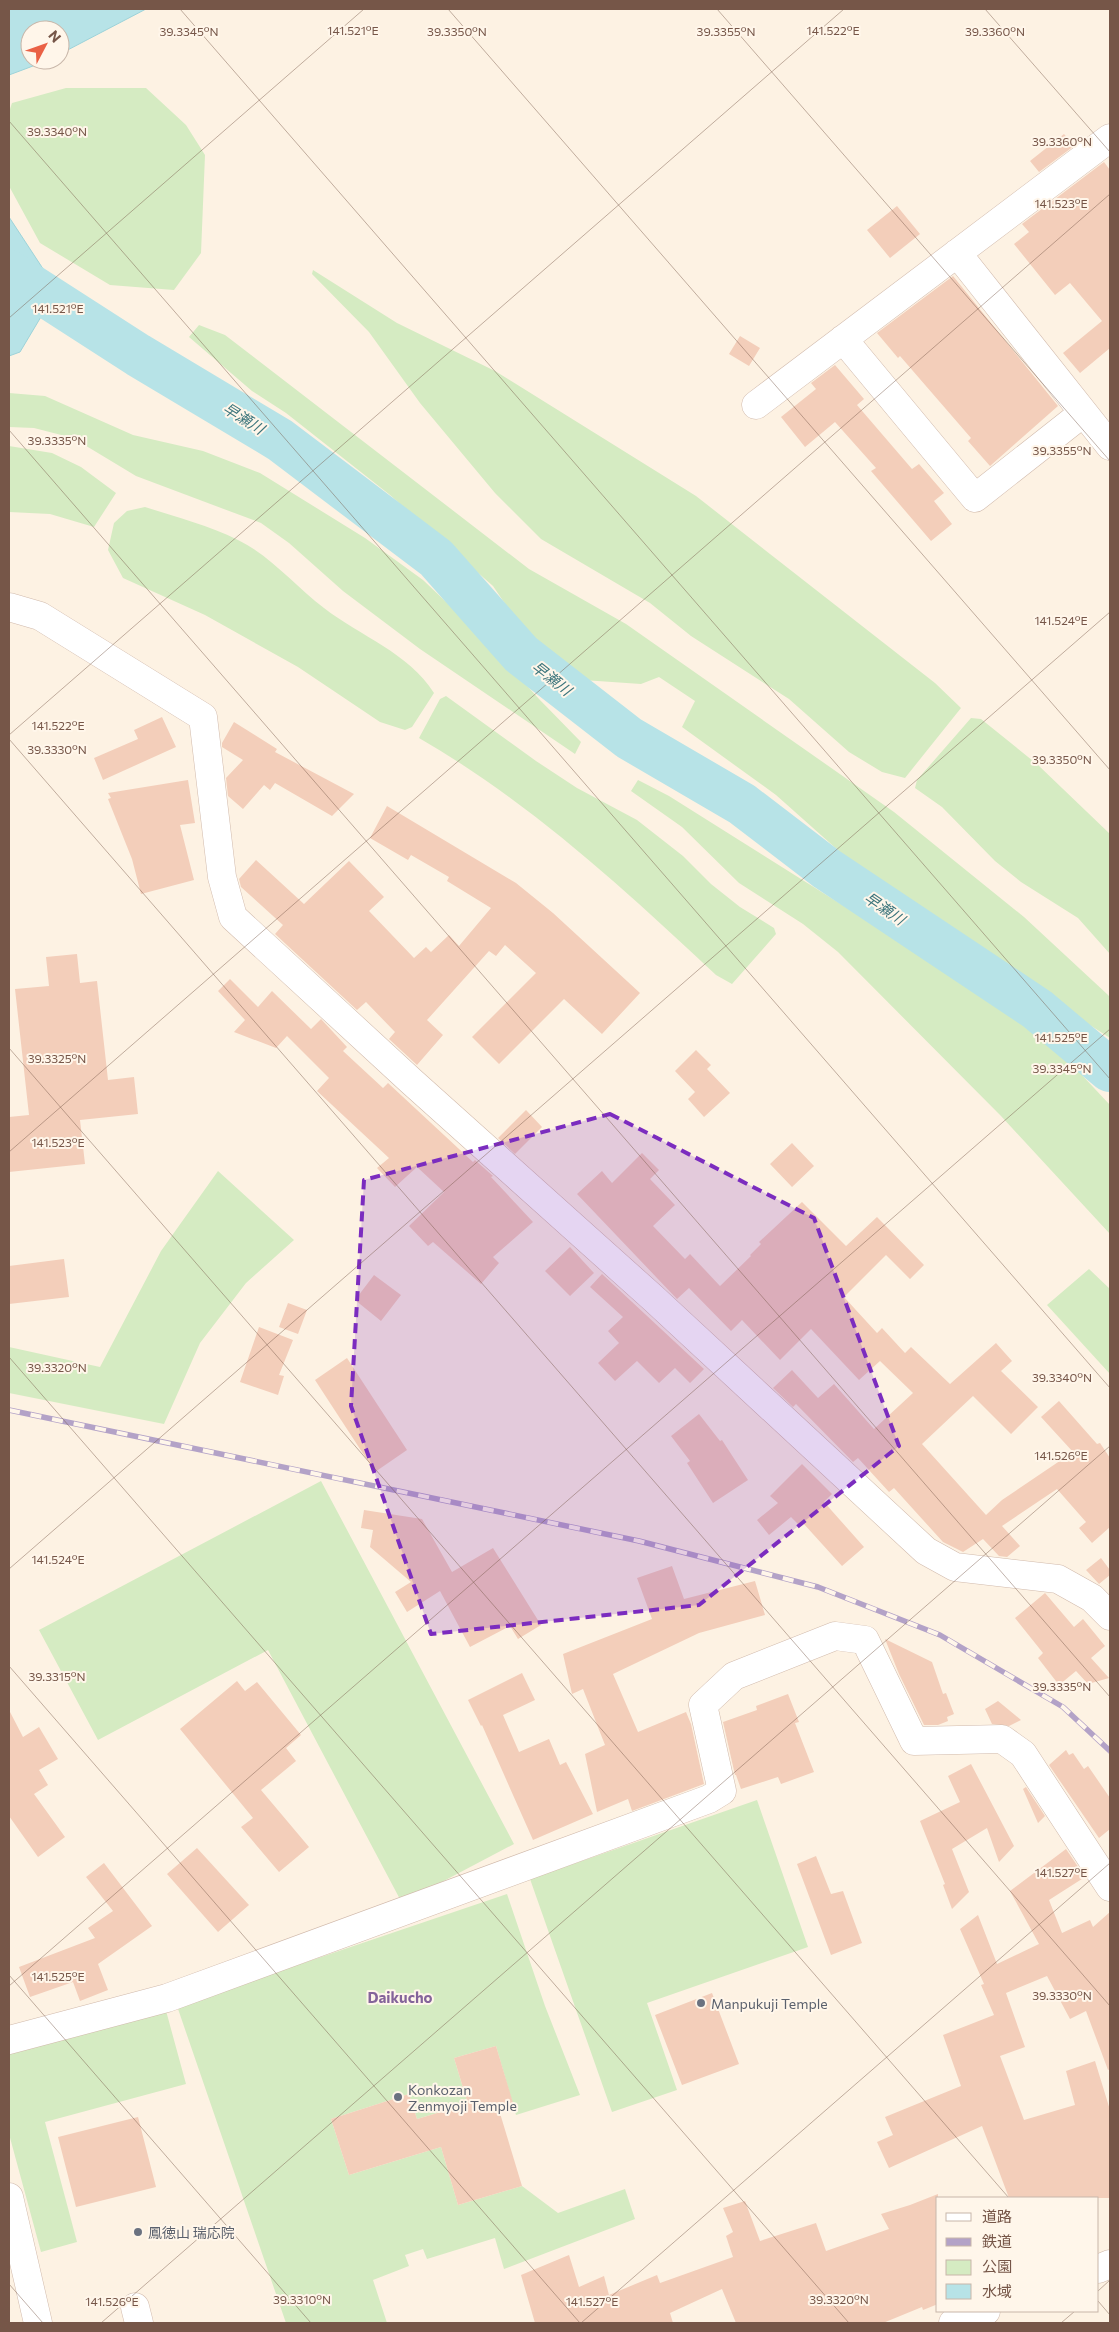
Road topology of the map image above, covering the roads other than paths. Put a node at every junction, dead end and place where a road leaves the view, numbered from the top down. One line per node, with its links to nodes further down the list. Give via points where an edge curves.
1 (1108, 143): 2 (street)
2 (957, 253): 3 (street); 5 (street)
3 (843, 339): 4 (street); 5 (street, via 975,498)
4 (756, 405)
5 (1083, 413): 6 (street)
6 (1110, 446)
7 (9, 607): 8 (street, via 40,616 203,717 222,877 233,917 411,1081 653,1298 926,1552 955,1567 1058,1579 1092,1598)
8 (1110, 1616)
9 (1110, 1887): 10 (street, via 1024,1754 1002,1739 914,1741 865,1640 835,1636 734,1676 703,1705 722,1791 708,1799 166,1998)
10 (9, 2040)
11 (9, 2197): 13 (street)
12 (983, 2312): 14 (street)
13 (38, 2323)
14 (953, 2323)

